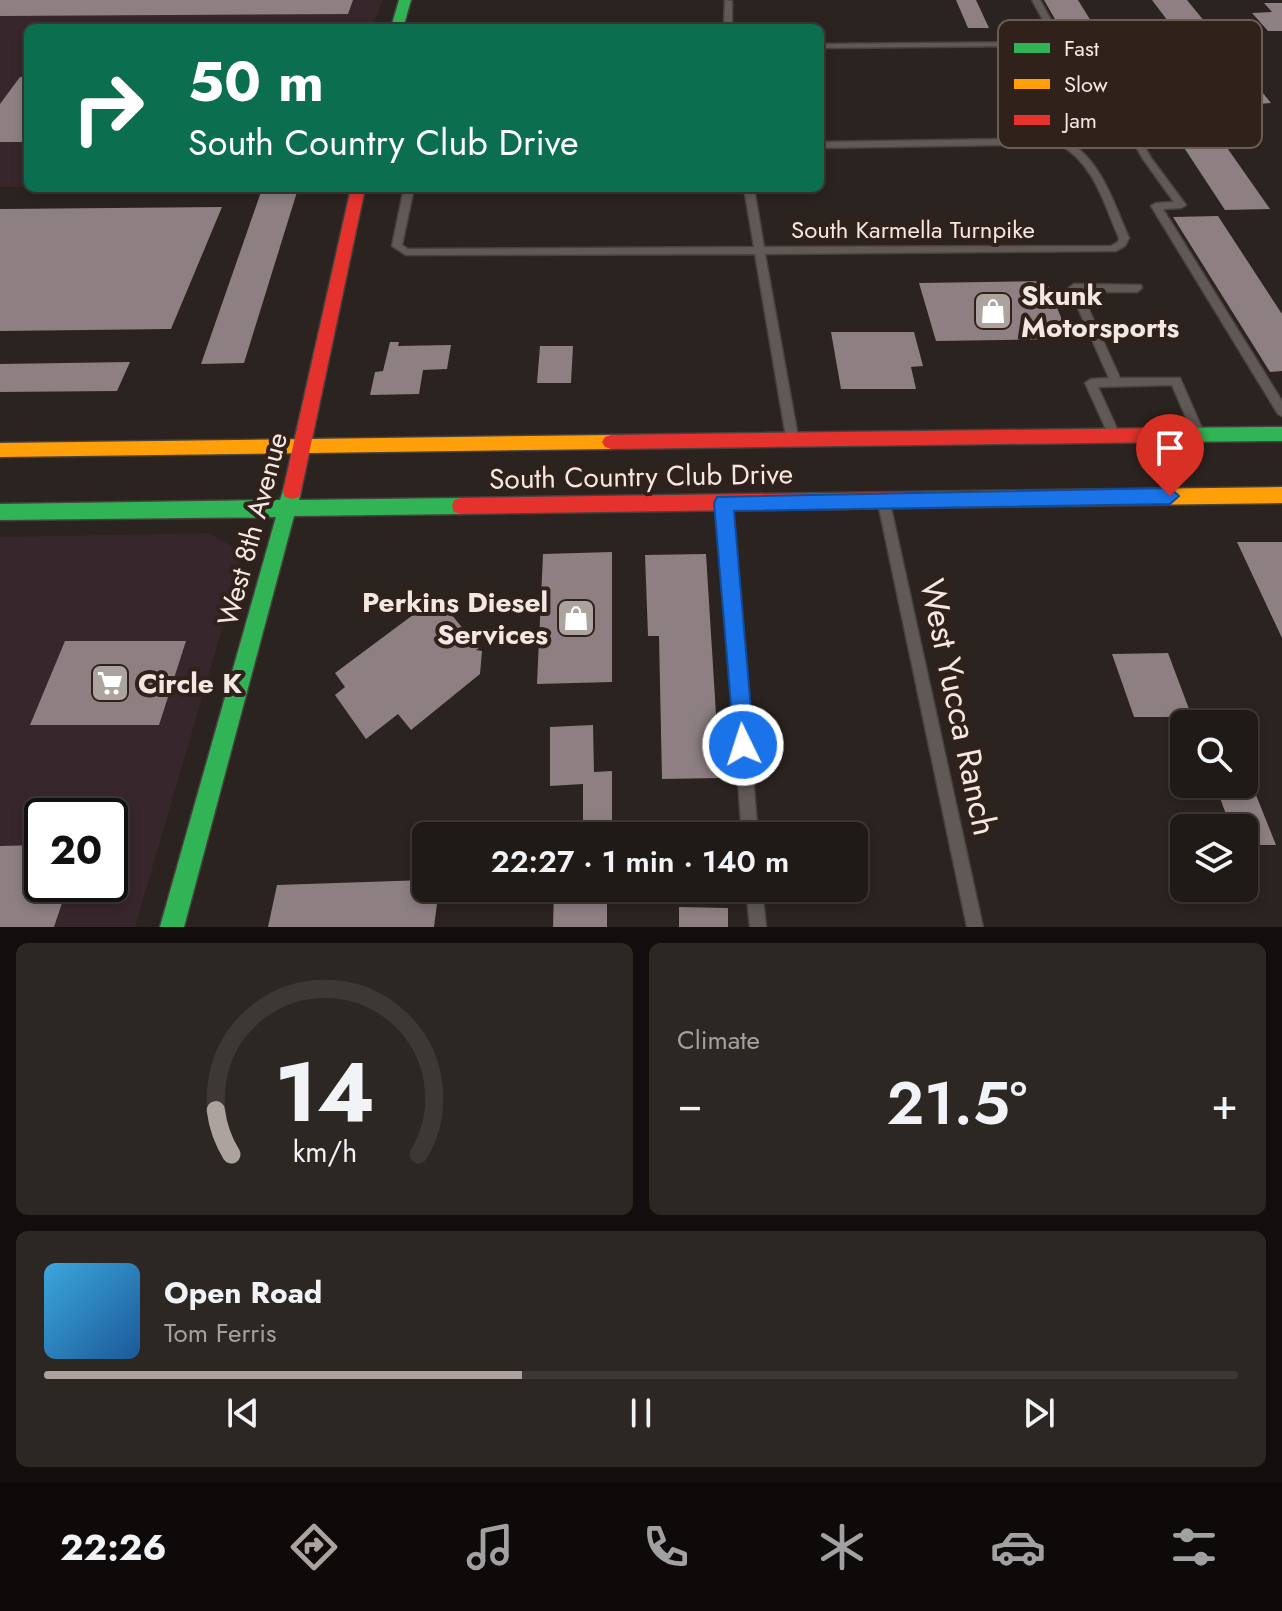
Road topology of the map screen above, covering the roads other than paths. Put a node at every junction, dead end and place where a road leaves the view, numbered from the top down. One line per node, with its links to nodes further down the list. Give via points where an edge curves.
1 (405, 0): 5 (main road)
2 (1036, 0): 4 (lane)
3 (728, 1): 6 (lane)
4 (1047, 20)
5 (398, 24)
6 (728, 24)
7 (998, 44): 8 (lane)
8 (824, 46)
9 (998, 142): 10 (lane, South Karmella Turnpike)
10 (824, 145)
11 (1076, 148): 16 (lane, South Karmella Turnpike, via 1124,238 1113,249)
12 (1141, 148): 19 (lane, via 1181,205 1156,206)
13 (357, 192): 24 (main road, West 8th Avenue)
14 (408, 192): 16 (lane, South Karmella Turnpike, via 397,246 406,252)
15 (750, 192): 16 (lane)
16 (759, 251): 23 (lane)
17 (1137, 288): 18 (lane, via 1074,288)
18 (1116, 382): 21 (lane, via 1176,381); 22 (lane, via 1091,383)
19 (1282, 411)
20 (1282, 434): 21 (main road, South Country Club Drive)
21 (1198, 435): 22 (main road, South Country Club Drive)
22 (1114, 436): 23 (main road, South Country Club Drive)
23 (792, 440): 24 (main road, South Country Club Drive)
24 (305, 446): 25 (main road, South Country Club Drive); 29 (main road, West 8th Avenue)
25 (0, 450)
26 (1282, 495): 27 (main road, South Country Club Drive)
27 (884, 500): 28 (main road, South Country Club Drive); 35 (lane, West Yucca Ranch)
28 (724, 503): 29 (main road, South Country Club Drive); 31 (lane)
29 (286, 509): 30 (main road, South Country Club Drive); 33 (main road, West 8th Avenue)
30 (0, 512)
31 (749, 822)
32 (755, 902): 34 (lane)
33 (172, 927)
34 (758, 927)
35 (975, 927)

